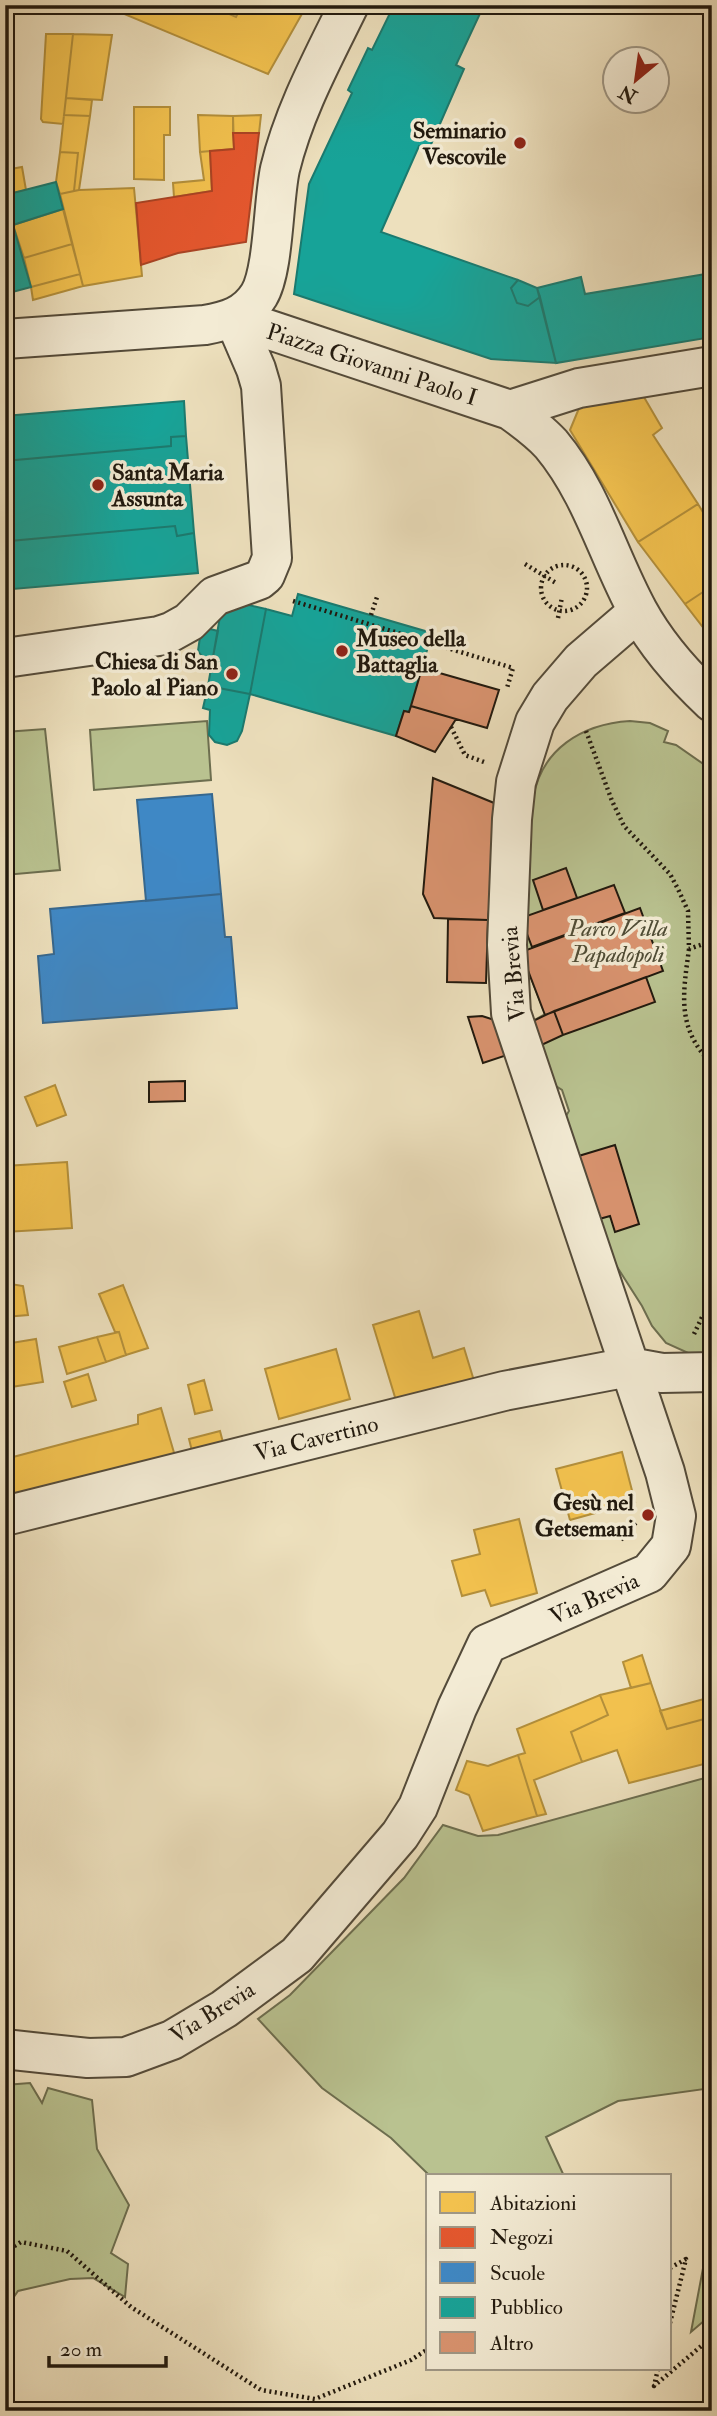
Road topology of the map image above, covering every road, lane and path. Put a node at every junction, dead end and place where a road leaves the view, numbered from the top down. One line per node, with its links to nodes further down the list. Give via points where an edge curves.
1 (349, 5): 2 (street, Piazza Giovanni Paolo I, via 290,134 280,170 266,281 252,305)
2 (234, 318): 3 (street, via 205,326); 5 (street, Piazza Giovanni Paolo I); 16 (street, Piazza Giovanni Paolo I, via 261,386 272,558 265,575 215,596 189,622 159,636)
3 (5, 339)
4 (712, 366): 5 (street, via 579,388)
5 (510, 410): 13 (street, Piazza Giovanni Paolo I, via 533,426 564,463 596,518)
6 (525, 564): 7 (path)
7 (544, 576): 8 (path); 12 (path, via 540,584 543,600); 12 (path, via 563,564 578,569 586,581 582,603)
8 (556, 583)
9 (377, 597): 14 (path)
10 (562, 597): 12 (path)
11 (296, 602): 17 (path, via 513,668)
12 (560, 611): 15 (path)
13 (638, 611): 18 (street, Piazza Giovanni Paolo I, via 692,684); 25 (street, Via Brevia, via 581,661 550,697 536,722 516,782 506,946 511,1013)
14 (371, 615)
15 (558, 618)
16 (5, 657)
17 (506, 691)
18 (712, 702)
19 (451, 727): 21 (path, via 465,755 484,762)
20 (586, 731): 23 (path, via 624,826 670,874 678,889 688,911)
21 (488, 751)
22 (712, 941): 23 (path)
23 (689, 949): 24 (path, via 686,1021 697,1049)
24 (712, 1064)
25 (629, 1367): 26 (street, via 662,1373); 27 (street, Via Cavertino, via 504,1391); 28 (street, Via Brevia, via 676,1516 671,1546 649,1573 487,1644 418,1807 400,1835 298,1955 172,2040 126,2057)
26 (712, 1372)
27 (5, 1516)
28 (5, 2051)
29 (5, 2252): 33 (path, via 21,2242 67,2251 131,2307 261,2390 315,2399)
30 (672, 2268): 31 (path, via 686,2259)
31 (672, 2315)
32 (712, 2337): 34 (path, via 654,2386)
33 (426, 2350)
34 (658, 2370)

